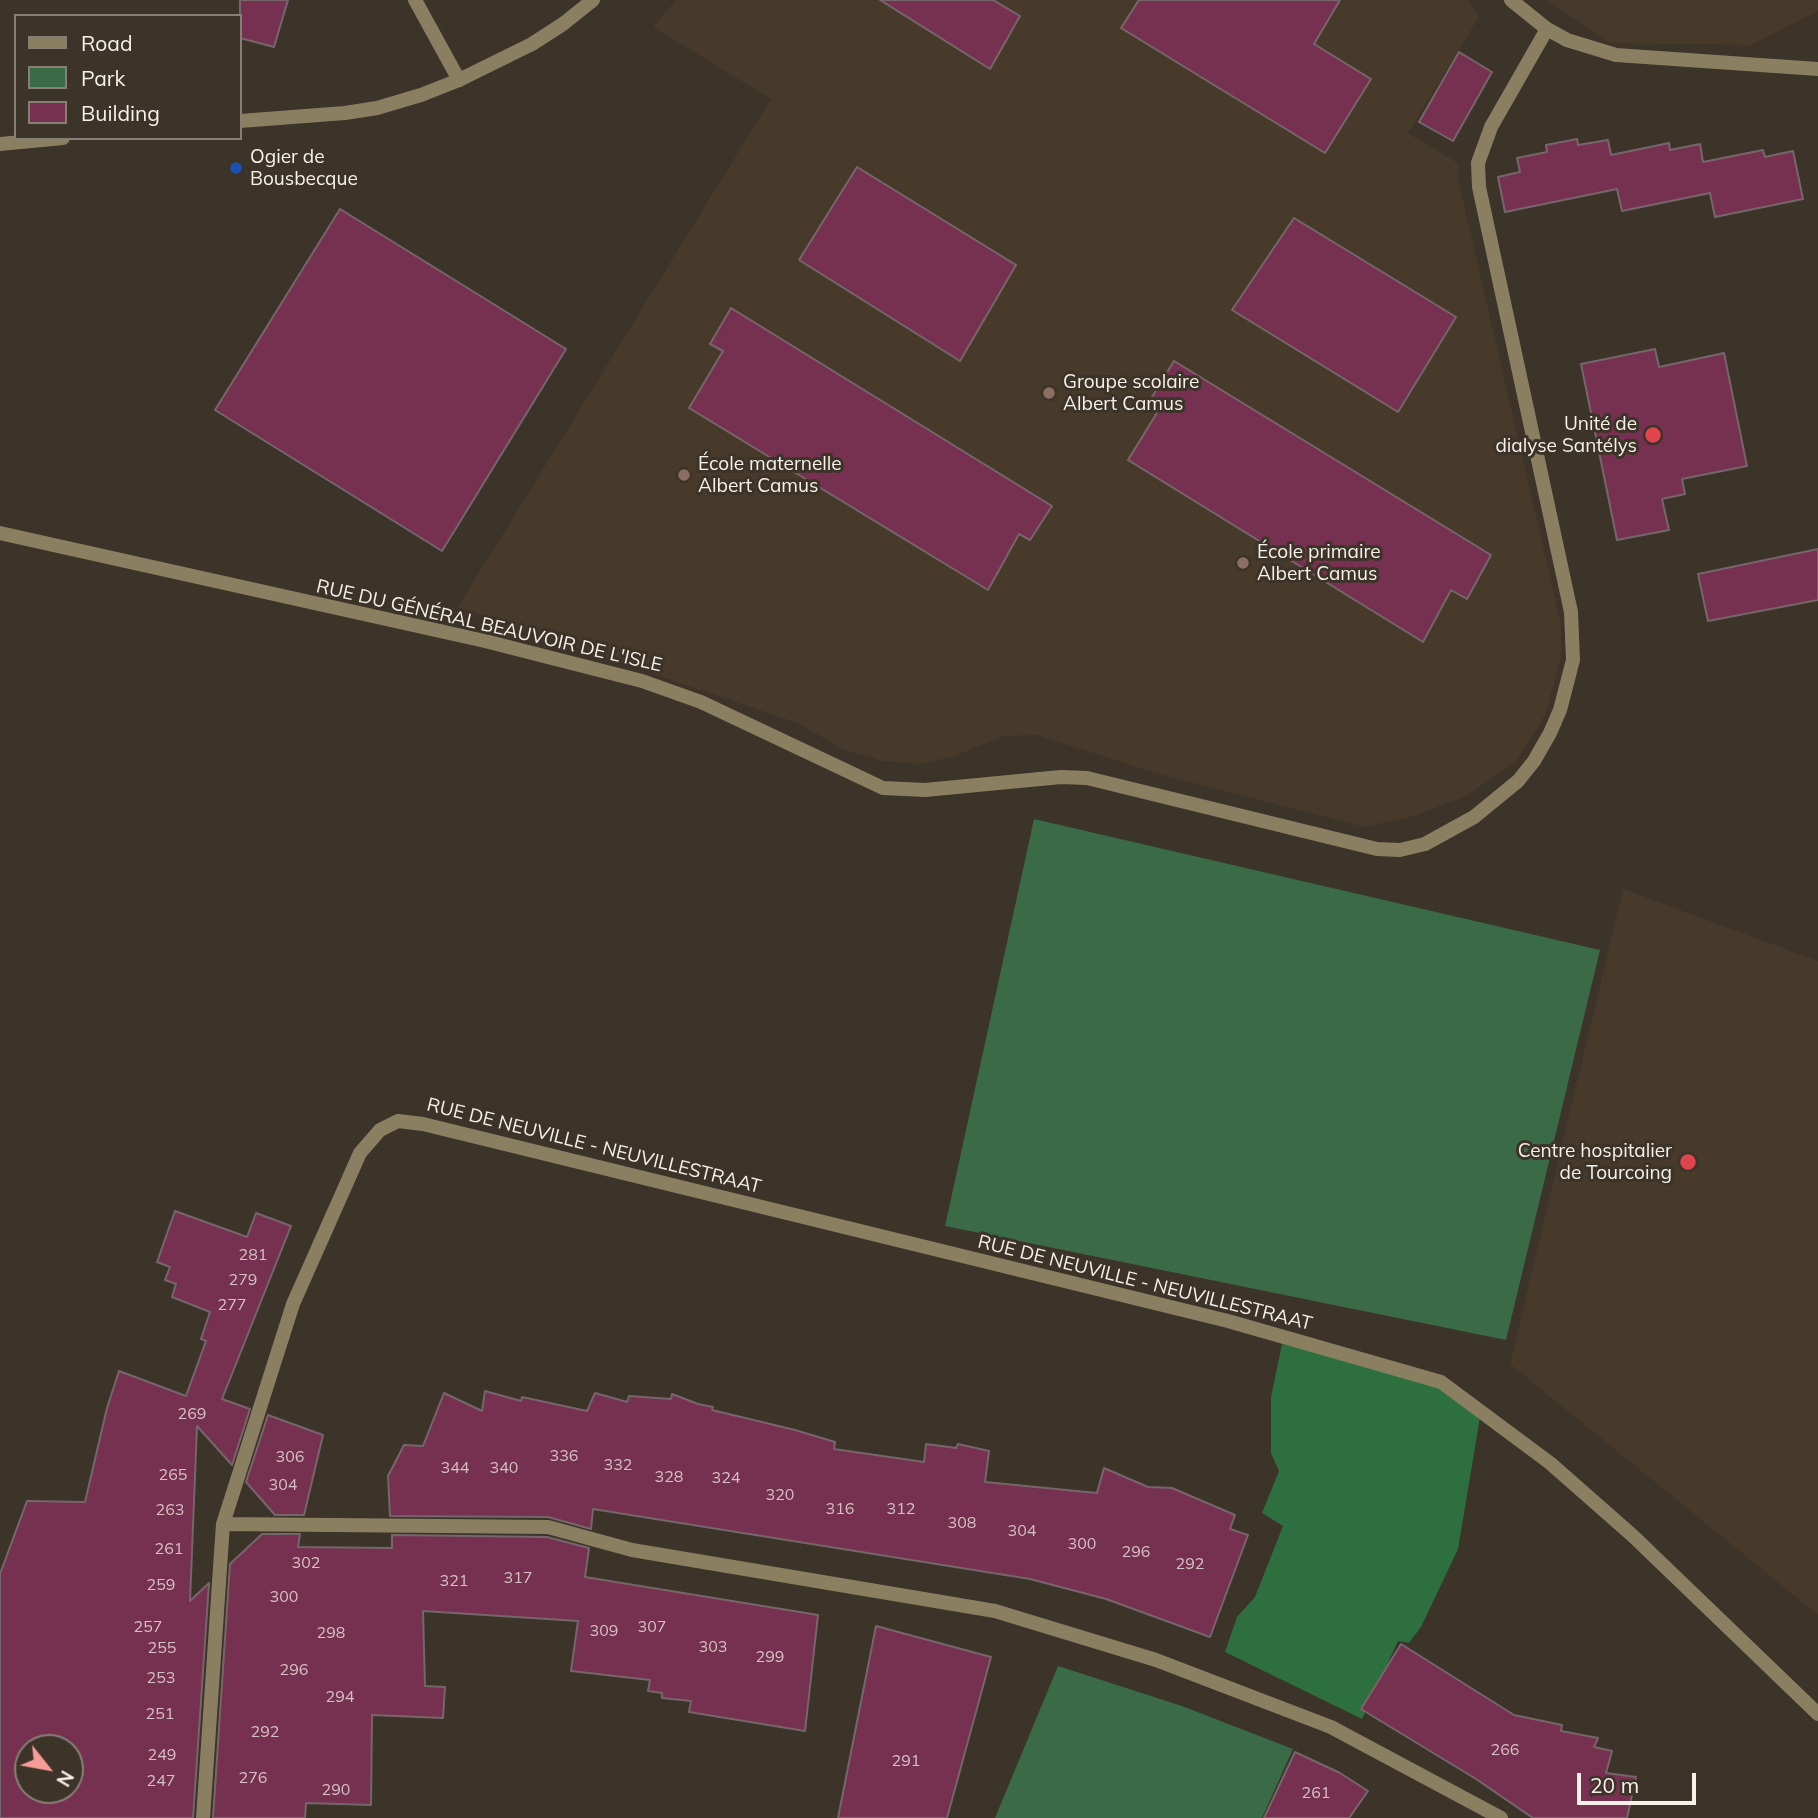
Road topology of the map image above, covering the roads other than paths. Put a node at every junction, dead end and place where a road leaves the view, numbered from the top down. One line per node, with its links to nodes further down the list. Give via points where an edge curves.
1 (415, 0): 6 (street)
2 (593, 0): 6 (street, via 532,44)
3 (1511, 0): 4 (street)
4 (1547, 29): 5 (street, via 1579,45 1616,55); 10 (street, RUE DU GÉNÉRAL BEAUVOIR DE L'ISLE, via 1491,127 1478,163 1479,187 1571,612 1573,660 1560,710 1534,761 1518,781 1474,817 1424,844 1377,849 1087,778 925,790 883,788 661,687 485,641)
5 (1818, 69)
6 (458, 80): 7 (street, via 377,108)
7 (242, 121)
8 (42, 140): 9 (street)
9 (0, 144)
10 (0, 533)
11 (223, 1524): 12 (street, RUE DE NEUVILLE - NEUVILLESTRAAT, via 293,1304 360,1153 380,1130 398,1121 1228,1321 1441,1382 1550,1463 1633,1536); 13 (street, RUE DE NEUVILLE - NEUVILLESTRAAT); 14 (street, via 548,1527 632,1550 995,1611 1156,1660 1331,1727)
12 (1818, 1714)
13 (203, 1818)
14 (1501, 1818)

